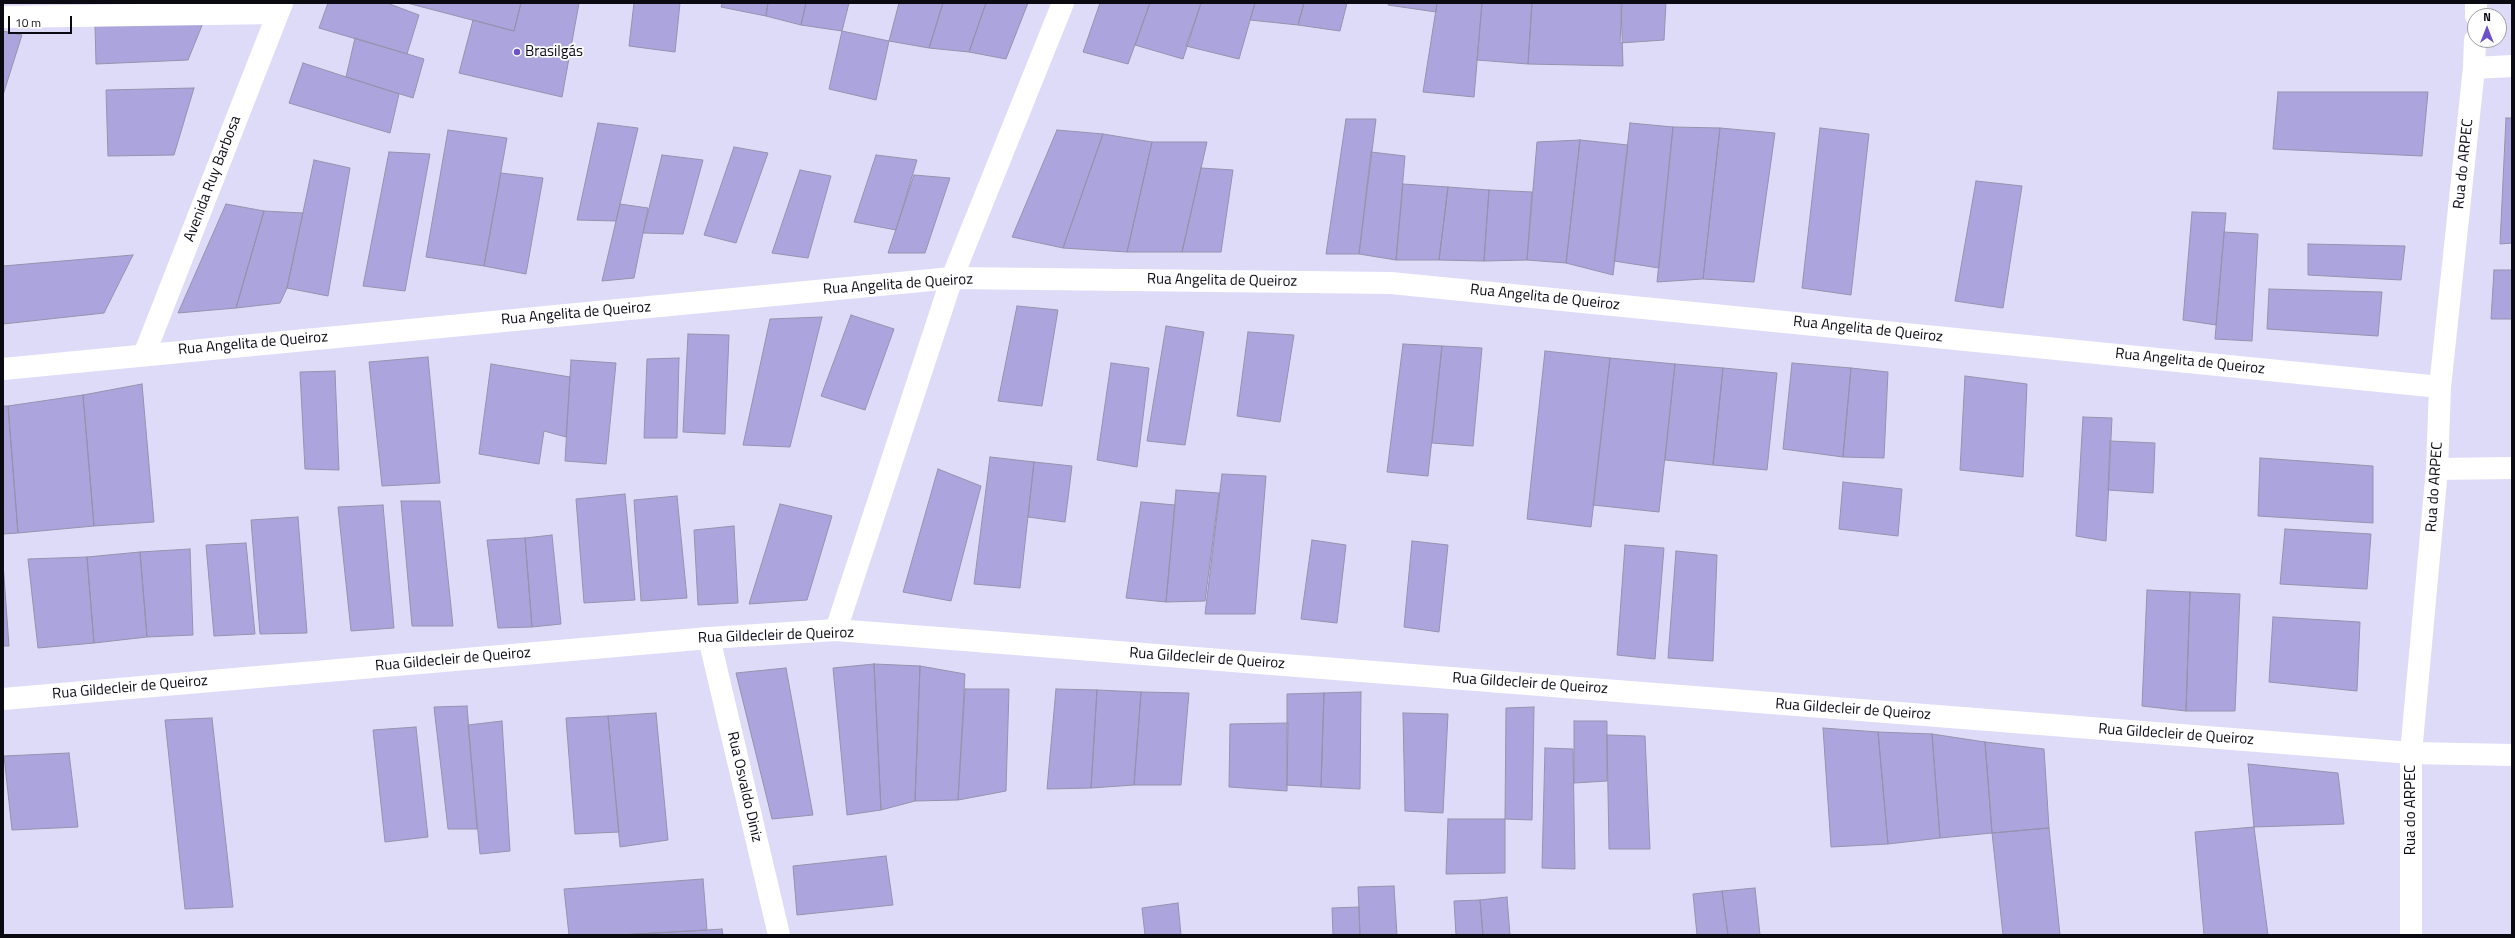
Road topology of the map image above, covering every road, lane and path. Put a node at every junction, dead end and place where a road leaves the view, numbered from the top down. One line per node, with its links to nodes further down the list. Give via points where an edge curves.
1 (1063, 3): 7 (street)
2 (280, 8): 3 (street); 8 (street, Avenida Ruy Barbosa)
3 (3, 17)
4 (2475, 48): 6 (street, Rua do ARPEC)
5 (2512, 66): 6 (street)
6 (2474, 68): 10 (street, Rua do ARPEC)
7 (952, 278): 8 (street, Rua Angelita de Queiroz); 10 (street, Rua Angelita de Queiroz, via 1391,283); 13 (street)
8 (144, 355): 9 (street, Rua Angelita de Queiroz)
9 (3, 369)
10 (2440, 387): 12 (street, Rua do ARPEC)
11 (2512, 468): 12 (street)
12 (2437, 469): 16 (street, Rua do ARPEC)
13 (836, 630): 14 (street, Rua Gildecleir de Queiroz); 16 (street, Rua Gildecleir de Queiroz)
14 (709, 638): 15 (street, Rua Gildecleir de Queiroz); 18 (street, Rua Osvaldo Diniz)
15 (3, 699)
16 (2411, 753): 17 (street, Rua Gildecleir de Queiroz); 19 (street, Rua do ARPEC)
17 (2512, 755)
18 (779, 935)
19 (2411, 935)

